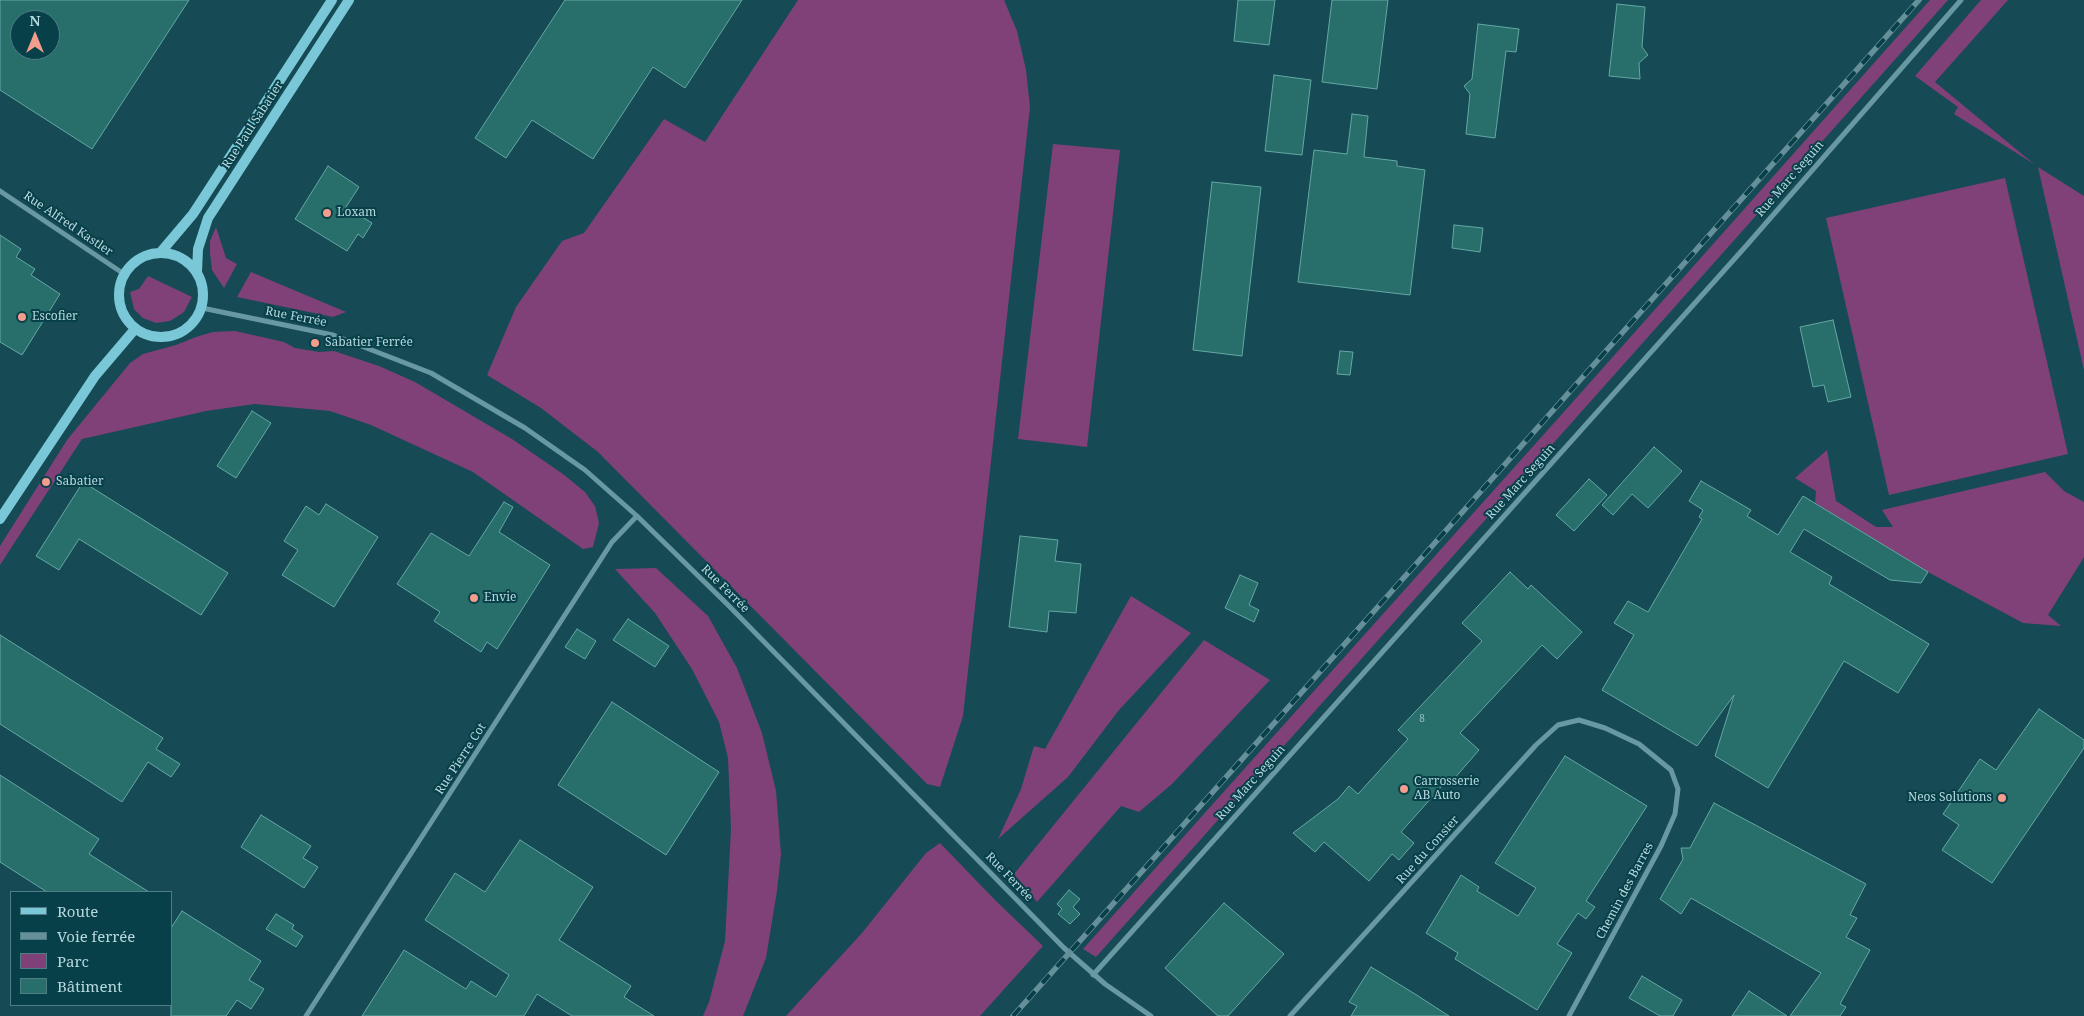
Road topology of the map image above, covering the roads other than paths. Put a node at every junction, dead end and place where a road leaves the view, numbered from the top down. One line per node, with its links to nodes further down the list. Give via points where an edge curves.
1 (332, 0): 5 (main road, Rue Paul Sabatier, via 193,214)
2 (349, 0): 6 (main road, Rue Paul Sabatier, via 208,218 198,249)
3 (1962, 0): 13 (street, Rue Marc Seguin)
4 (0, 191): 7 (street, Rue Alfred Kastler)
5 (160, 253): 6 (main road, via 181,257); 7 (main road, via 133,263)
6 (197, 272): 8 (main road, via 204,295)
7 (124, 274): 9 (main road, via 120,284 120,304)
8 (202, 308): 9 (main road, via 187,330 174,336 147,336); 10 (street, Rue Ferrée, via 333,335 431,373 540,438 585,470)
9 (135, 329): 11 (main road, via 96,376)
10 (637, 516): 13 (street, Rue Ferrée); 14 (street, Rue Pierre Cot, via 612,542)
11 (0, 519)
12 (1671, 770): 16 (street, Rue du Consier, via 1639,744 1605,728 1579,720 1558,725 1536,745); 17 (street, Chemin des Barres, via 1678,789 1675,814)
13 (1093, 975): 15 (street, Rue Ferrée)
14 (306, 1016)
15 (1151, 1016)
16 (1290, 1016)
17 (1569, 1016)

